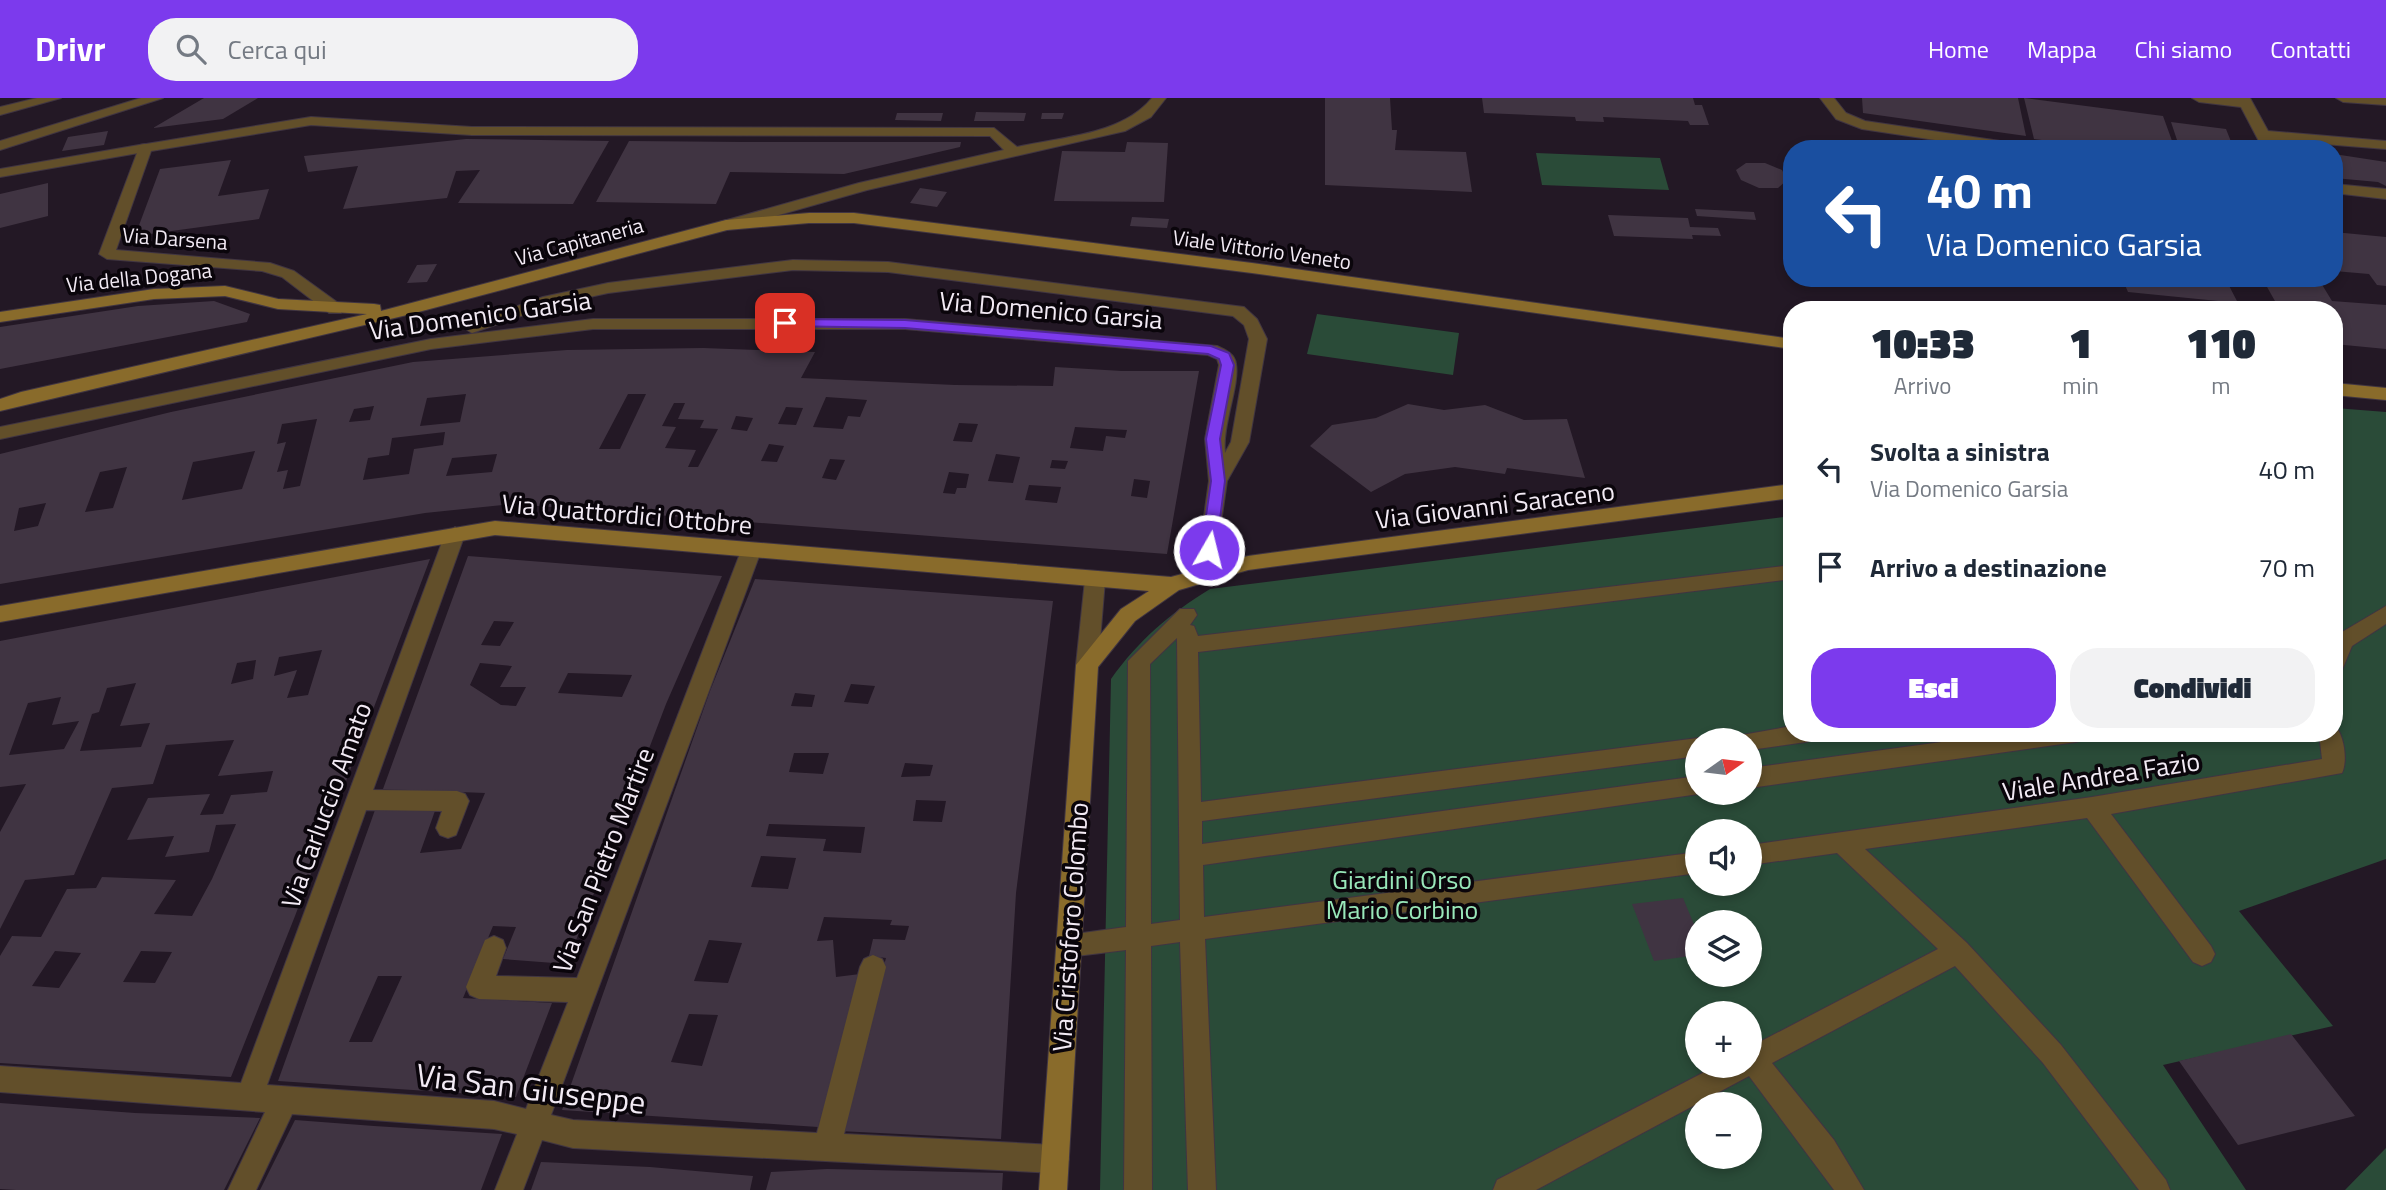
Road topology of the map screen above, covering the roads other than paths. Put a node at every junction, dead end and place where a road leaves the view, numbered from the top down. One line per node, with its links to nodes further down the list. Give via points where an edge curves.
1 (54, 98): 9 (street)
2 (156, 98): 16 (street)
3 (1159, 98): 18 (street, Via Capitaneria, via 1146,114 1120,128)
4 (1826, 98): 11 (street, via 1841,117 1862,125)
5 (2199, 98): 7 (street)
6 (2343, 98): 8 (street)
7 (2245, 101): 10 (street)
8 (2386, 101)
9 (0, 111)
10 (2262, 135): 12 (street); 13 (street)
11 (1965, 140)
12 (2265, 140)
13 (2324, 140)
14 (2343, 142): 15 (street)
15 (2386, 145)
16 (0, 148): 19 (street, via 25,159)
17 (145, 148): 18 (street, via 311,121 472,131 994,132); 19 (street); 24 (street, Via Darsena, via 107,254 264,266 288,274)
18 (1012, 150): 23 (street, Via Capitaneria)
19 (88, 157): 20 (street)
20 (0, 173)
21 (2343, 189): 22 (street)
22 (2386, 194)
23 (726, 225): 25 (main road, Via Capitaneria); 27 (main road, Viale Vittorio Veneto, via 854,218)
24 (335, 309): 25 (main road, Via della Dogana); 26 (main road, Via della Dogana, via 278,304 225,291 154,294)
25 (407, 310): 31 (main road, Via Capitaneria)
26 (0, 317)
27 (1783, 343)
28 (431, 344): 32 (street, Via Domenico Garsia); 33 (street, Via Domenico Garsia, via 593,324 905,324 1211,350 1224,356 1228,365 1213,439); 33 (street, via 550,301 608,288 793,265 888,267 1238,311 1251,323 1258,339 1240,442)
29 (2343, 390): 30 (main road)
30 (2386, 394)
31 (0, 405)
32 (0, 433)
33 (1218, 481): 37 (street)
34 (1783, 492): 37 (main road, Via Giovanni Saraceno, via 1248,563)
35 (455, 534): 36 (main road, Via Quattordici Ottobre, via 495,528); 41 (main road, Via Quattordici Ottobre); 53 (street, Via Carluccio Amato)
36 (751, 551): 39 (main road, Via Quattordici Ottobre); 68 (street, Via San Pietro Martire)
37 (1206, 573): 40 (main road, Via Giovanni Saraceno)
38 (1783, 573): 44 (street)
39 (1095, 580): 40 (main road, Via Quattordici Ottobre); 45 (street)
40 (1172, 584): 45 (main road, via 1128,615)
41 (0, 614)
42 (2386, 614): 43 (street)
43 (2343, 643)
44 (1188, 645): 55 (street); 62 (street, via 1187,615 1139,661)
45 (1087, 665): 63 (main road, Via Cristoforo Colombo)
46 (1783, 736): 47 (street)
47 (1762, 739)
48 (2011, 742): 51 (street)
49 (2331, 742): 54 (street, Viale Andrea Fazio, via 2334,766)
50 (1685, 749): 55 (street)
51 (1762, 776)
52 (1685, 788): 59 (street)
53 (357, 800): 56 (street, via 457,801); 73 (street, Via Carluccio Amato)
54 (2092, 807): 57 (street, Viale Andrea Fazio); 66 (street)
55 (1190, 813): 59 (street)
56 (448, 828)
57 (1842, 843): 58 (street, Viale Andrea Fazio); 65 (street)
58 (1762, 853)
59 (1191, 856): 61 (street)
60 (1685, 864): 61 (street)
61 (1192, 930): 62 (street); 82 (street)
62 (1137, 937): 63 (street); 81 (street)
63 (1068, 946): 77 (main road, Via Cristoforo Colombo)
64 (494, 948): 68 (street, via 480,987)
65 (1958, 951): 69 (street); 85 (street, via 2052,1054)
66 (2202, 954)
67 (873, 967): 76 (street)
68 (584, 990): 75 (street, Via San Pietro Martire)
69 (1762, 1055)
70 (1718, 1078): 83 (street)
71 (1762, 1078): 84 (street, via 1824,1150)
72 (0, 1079): 73 (street, Via San Giuseppe)
73 (250, 1097): 74 (street, Via San Giuseppe)
74 (285, 1098): 75 (street, Via San Giuseppe, via 494,1115); 78 (street)
75 (534, 1124): 76 (street, Via San Giuseppe, via 573,1134); 79 (street, Via San Pietro Martire)
76 (827, 1147): 77 (street, Via San Giuseppe)
77 (1055, 1159): 80 (main road, Via Cristoforo Colombo)
78 (242, 1190)
79 (509, 1190)
80 (1053, 1190)
81 (1138, 1190)
82 (1202, 1190)
83 (1507, 1190)
84 (1850, 1190)
85 (2156, 1190)

